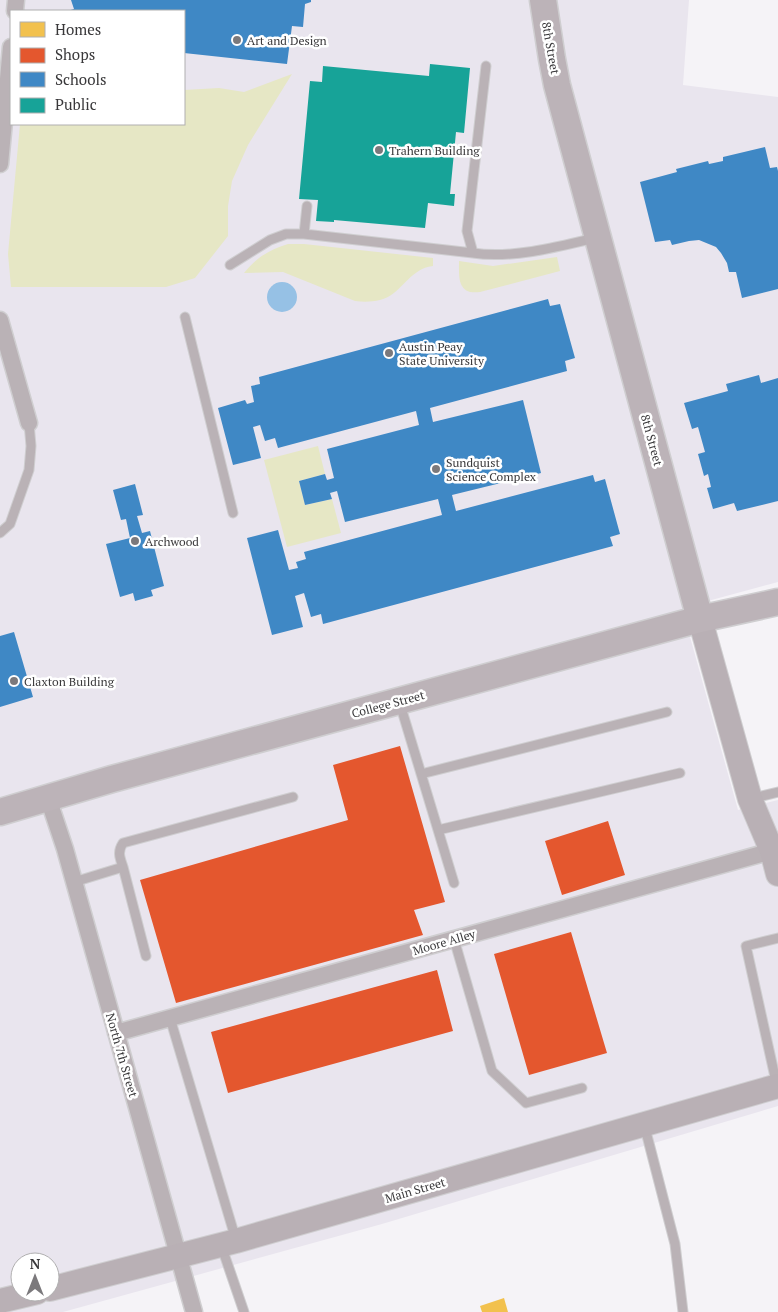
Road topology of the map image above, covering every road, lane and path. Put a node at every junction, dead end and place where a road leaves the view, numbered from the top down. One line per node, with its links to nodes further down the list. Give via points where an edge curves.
1 (543, 0): 7 (main road, 8th Street, via 557,85)
2 (10, 58): 4 (street)
3 (486, 66): 8 (lane, via 467,231)
4 (0, 164)
5 (307, 206): 6 (lane)
6 (304, 234): 8 (lane); 9 (lane, via 286,234 270,240)
7 (598, 237): 8 (lane, via 528,251); 16 (main road, 8th Street)
8 (473, 253)
9 (230, 265)
10 (185, 317): 13 (lane)
11 (0, 320): 12 (street)
12 (29, 423): 14 (lane, via 29,470 10,524)
13 (233, 513)
14 (0, 533)
15 (778, 602): 16 (main road, College Street)
16 (700, 619): 17 (main road, College Street); 24 (street, 8th Street)
17 (400, 701): 20 (lane); 23 (main road, College Street)
18 (667, 712): 20 (lane)
19 (680, 773): 26 (lane)
20 (421, 774): 26 (lane)
21 (778, 792): 24 (lane)
22 (293, 797): 28 (lane, via 123,843 119,854)
23 (48, 798): 25 (main road, College Street); 30 (street, North 7th Street)
24 (750, 799): 27 (street, 8th Street)
25 (0, 812)
26 (438, 830): 31 (lane)
27 (772, 851): 29 (street, 8th Street); 33 (street, Moore Alley)
28 (123, 868): 30 (lane); 34 (lane)
29 (778, 874)
30 (74, 882): 36 (street, North 7th Street)
31 (454, 883)
32 (778, 938): 37 (lane, via 746,946)
33 (454, 939): 35 (street, Moore Alley); 38 (lane, via 492,1071 526,1103)
34 (146, 956)
35 (170, 1018): 36 (street, Moore Alley); 40 (lane)
36 (116, 1032): 41 (street, North 7th Street)
37 (778, 1086): 39 (street, Main Street)
38 (582, 1088)
39 (644, 1124): 40 (street, Main Street); 45 (lane, via 675,1244)
40 (229, 1243): 41 (street, Main Street); 44 (lane)
41 (178, 1257): 42 (street, Main Street); 43 (street, North 7th Street)
42 (60, 1286)
43 (194, 1312)
44 (244, 1312)
45 (683, 1312)

